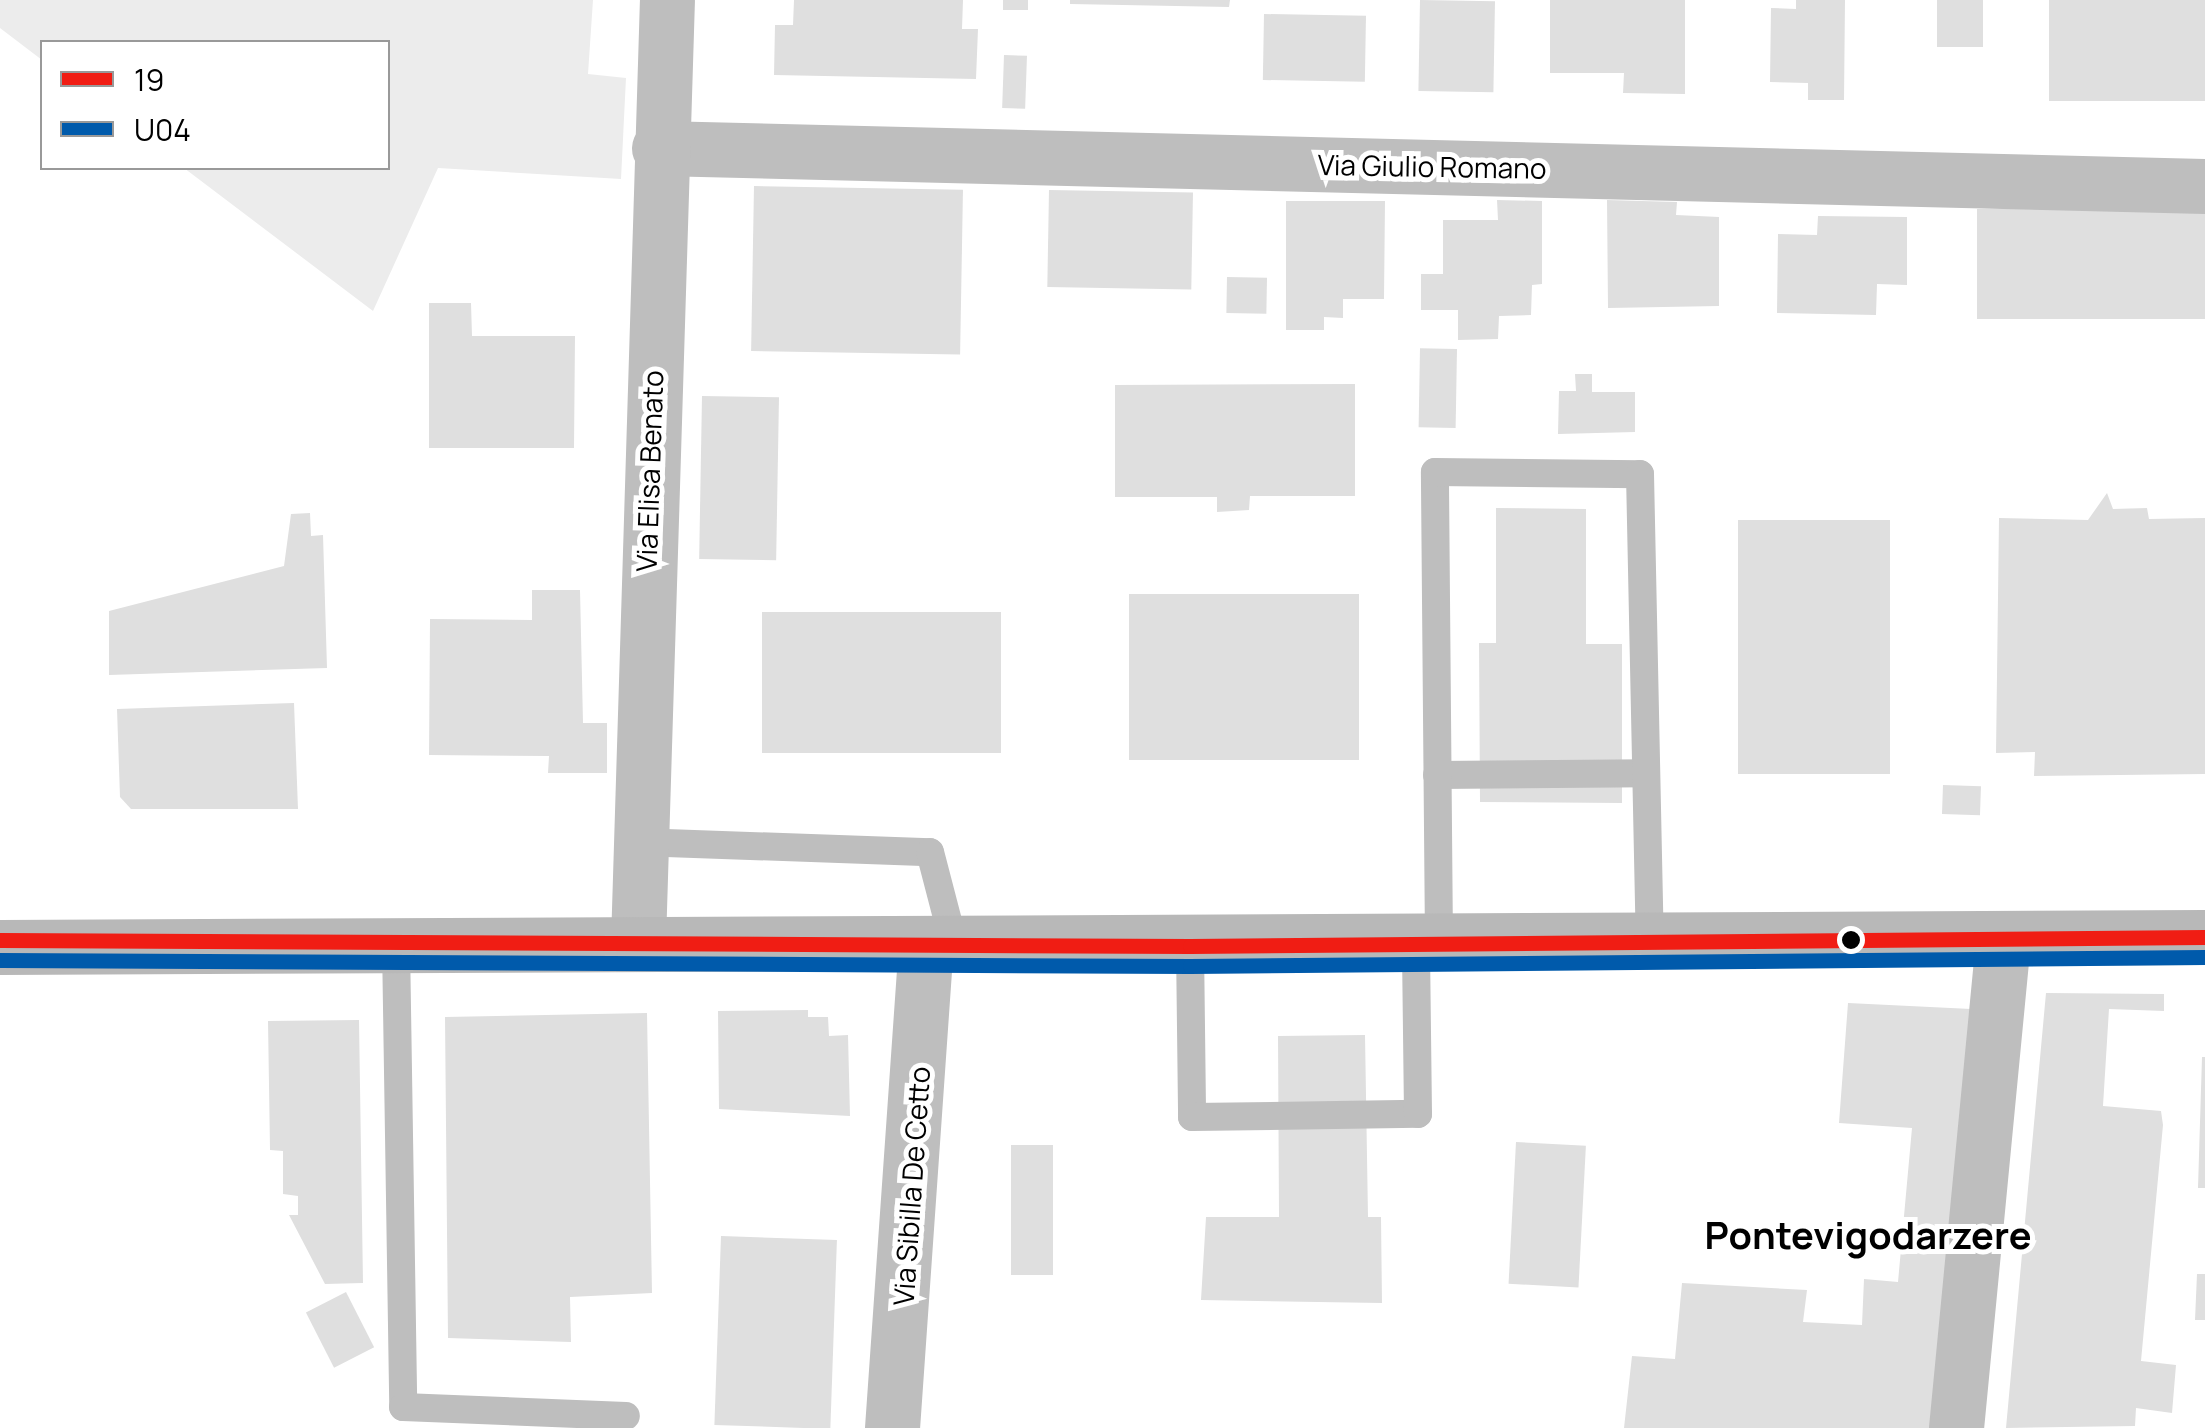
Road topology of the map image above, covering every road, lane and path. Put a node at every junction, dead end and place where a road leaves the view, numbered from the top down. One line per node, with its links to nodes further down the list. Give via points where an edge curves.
1 (667, 0): 2 (street, Via Elisa Benato)
2 (660, 148): 3 (street, Via Giulio Romano); 6 (street, Via Elisa Benato)
3 (2205, 186)
4 (1646, 773): 5 (lane); 5 (lane, via 1640,474 1435,472); 9 (lane)
5 (1437, 774): 11 (lane)
6 (638, 842): 10 (street, Via Elisa Benato); 14 (lane, via 930,852)
7 (2205, 937): 8 (main road)
8 (2003, 938): 9 (main road); 18 (street)
9 (1650, 941): 11 (main road)
10 (638, 942): 13 (main road); 14 (main road)
11 (1427, 943): 15 (main road); 15 (lane, via 1418,1114 1211,1117 1192,1117)
12 (4, 944): 13 (main road)
13 (396, 944): 16 (lane, via 403,1407)
14 (940, 944): 15 (main road); 17 (street, Via Sibilla De Cetto)
15 (1190, 946)
16 (626, 1416)
17 (892, 1428)
18 (1956, 1428)

